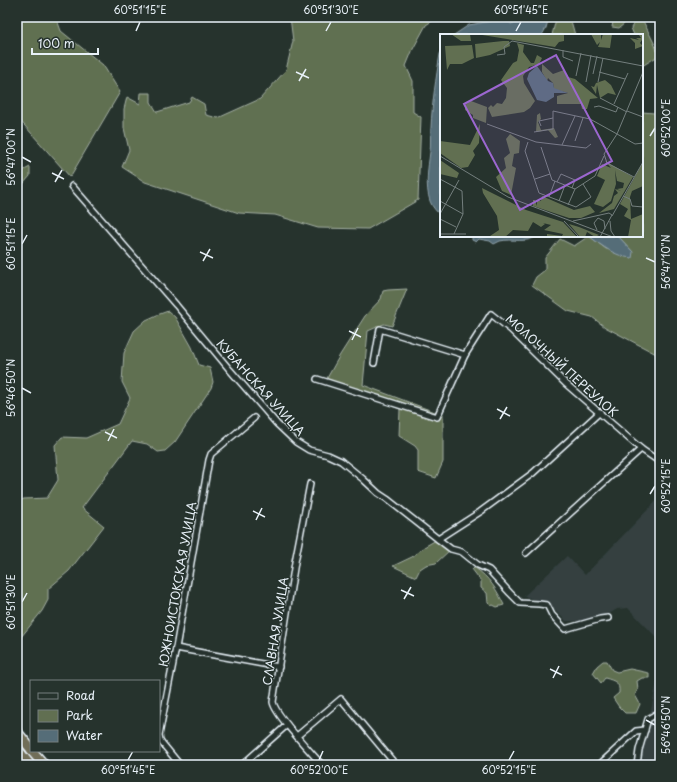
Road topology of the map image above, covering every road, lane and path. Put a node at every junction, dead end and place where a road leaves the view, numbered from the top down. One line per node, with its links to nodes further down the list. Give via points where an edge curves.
1 (72, 186): 10 (street, КУБАНСКАЯ УЛИЦА, via 277,424 296,442 341,461)
2 (465, 355): 3 (street, via 380,329); 4 (street, via 436,417); 5 (street, МОЛОЧНЫЙ ПЕРЕУЛОК, via 491,314)
3 (374, 363)
4 (317, 379)
5 (600, 412): 7 (street, МОЛОЧНЫЙ ПЕРЕУЛОК); 10 (street, via 533,473)
6 (254, 418): 13 (street, ЮЖНОИСТОКСКАЯ УЛИЦА, via 211,454)
7 (641, 449): 8 (street, МОЛОЧНЫЙ ПЕРЕУЛОК); 11 (street)
8 (660, 462)
9 (310, 484): 14 (street, СЛАВНАЯ УЛИЦА)
10 (438, 539): 12 (street, КУБАНСКАЯ УЛИЦА, via 489,570 520,603 547,605 565,629)
11 (526, 553)
12 (608, 618)
13 (176, 648): 14 (street); 17 (street, ЮЖНОИСТОКСКАЯ УЛИЦА)
14 (279, 667): 16 (street, СЛАВНАЯ УЛИЦА, via 274,705)
15 (660, 712): 18 (street, via 648,719)
16 (287, 725): 20 (street, СЛАВНАЯ УЛИЦА); 28 (street)
17 (160, 730)
18 (645, 730): 31 (street, via 636,731); 32 (street)
19 (17, 732): 23 (highway)
20 (297, 736): 29 (street, СЛАВНАЯ УЛИЦА); 30 (street, via 341,699)
21 (160, 740): 27 (street, ЮЖНОИСТОКСКАЯ УЛИЦА)
22 (17, 748): 25 (highway)
23 (30, 748)
24 (34, 752): 26 (highway)
25 (30, 765)
26 (44, 765)
27 (180, 765)
28 (242, 765)
29 (322, 765)
30 (396, 765)
31 (599, 765)
32 (637, 765)

